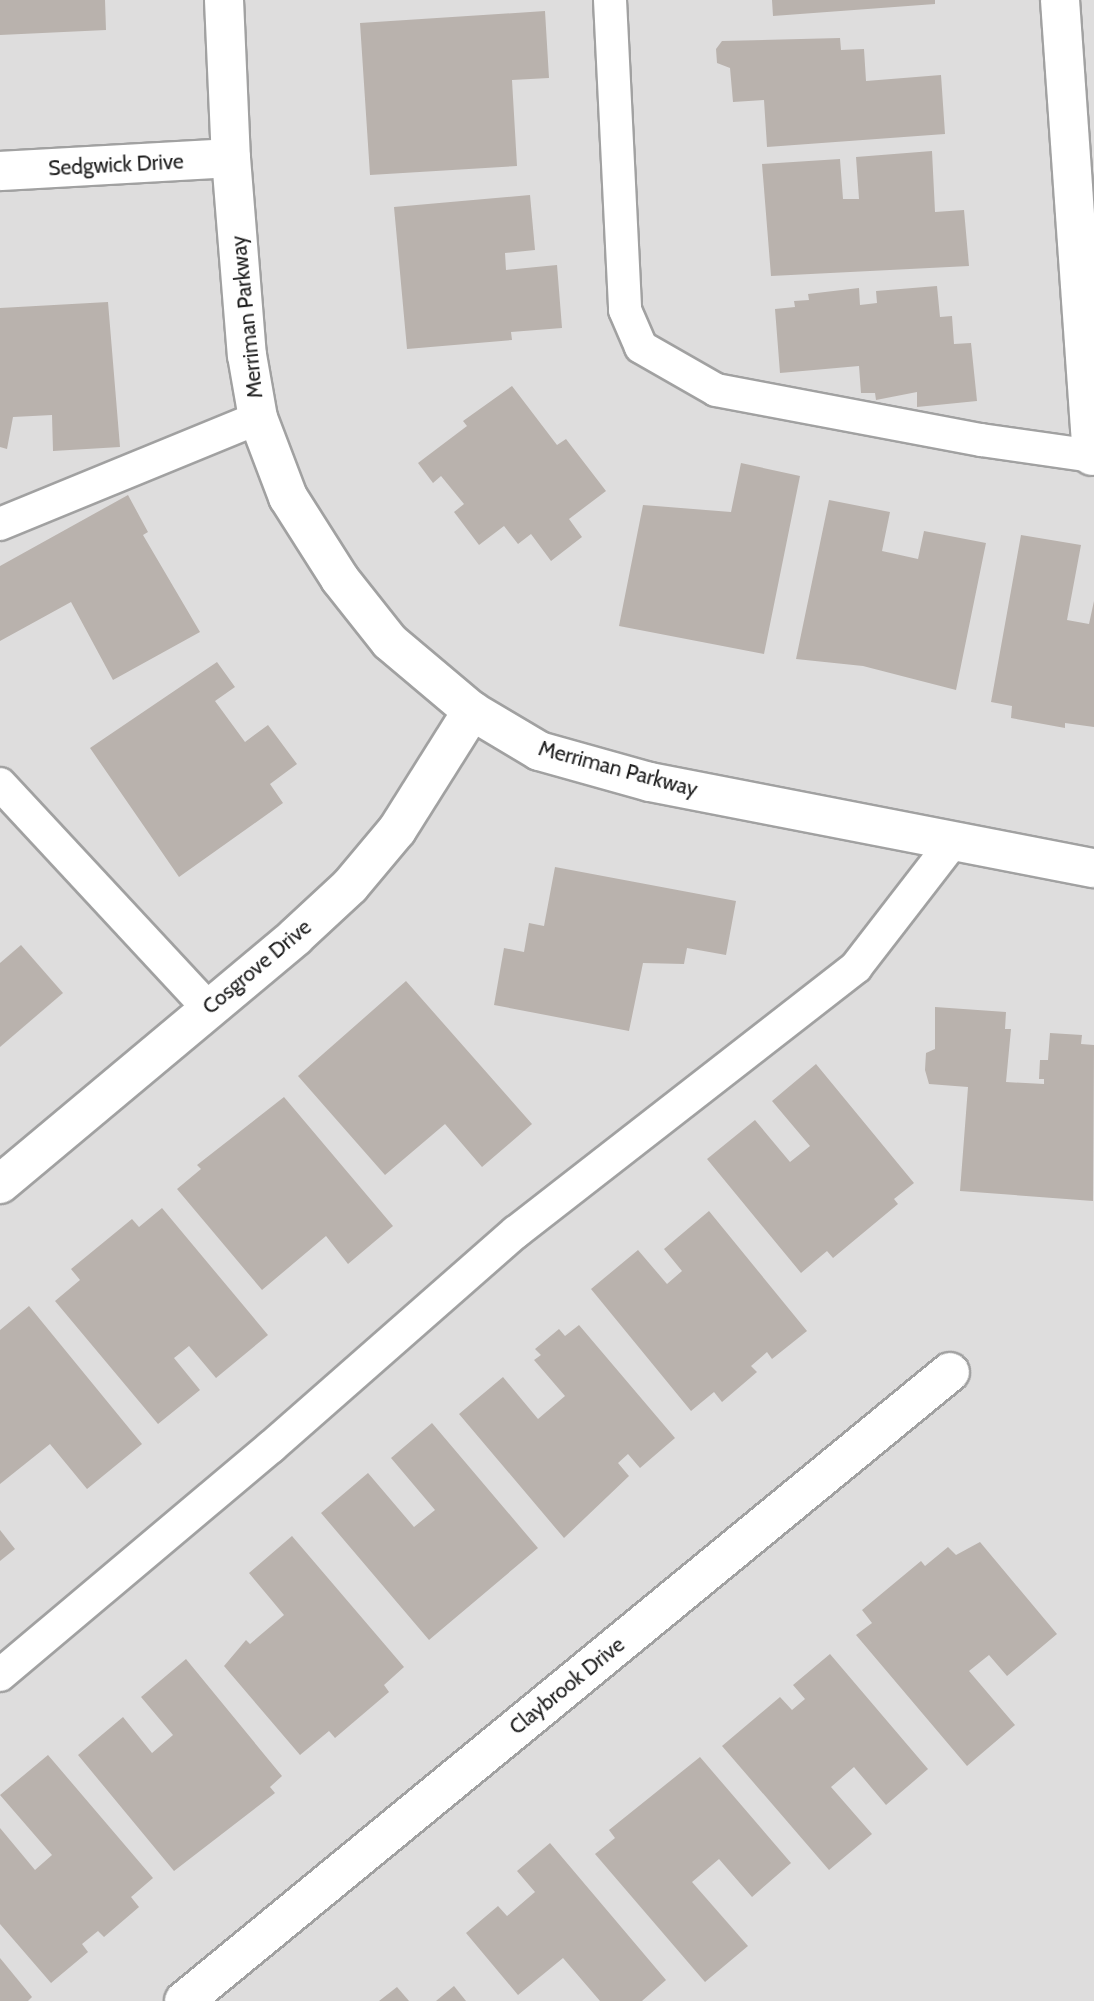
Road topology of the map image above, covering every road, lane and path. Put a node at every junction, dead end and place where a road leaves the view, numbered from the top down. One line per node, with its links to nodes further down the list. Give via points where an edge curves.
1 (224, 0): 4 (street, Merriman Parkway)
2 (610, 0): 7 (lane, via 625,310 641,347 716,390 981,440)
3 (1060, 0): 7 (street)
4 (231, 158): 5 (street, Sedgwick Drive); 6 (street, Merriman Parkway, via 247,355)
5 (0, 171)
6 (258, 418): 8 (lane); 9 (street, Merriman Parkway, via 288,497 340,579 390,642)
7 (1093, 456)
8 (0, 524)
9 (472, 711): 11 (street, Merriman Parkway, via 539,751 650,782); 13 (street, Cosgrove Drive, via 397,830 350,886)
10 (0, 784): 13 (lane)
11 (954, 840): 12 (street, Merriman Parkway); 16 (lane, via 856,967 516,1232 271,1447)
12 (1094, 868)
13 (208, 1008): 14 (street, Cosgrove Drive)
14 (0, 1184)
15 (950, 1372): 17 (street, Claybrook Drive)
16 (0, 1675)
17 (184, 2001)

